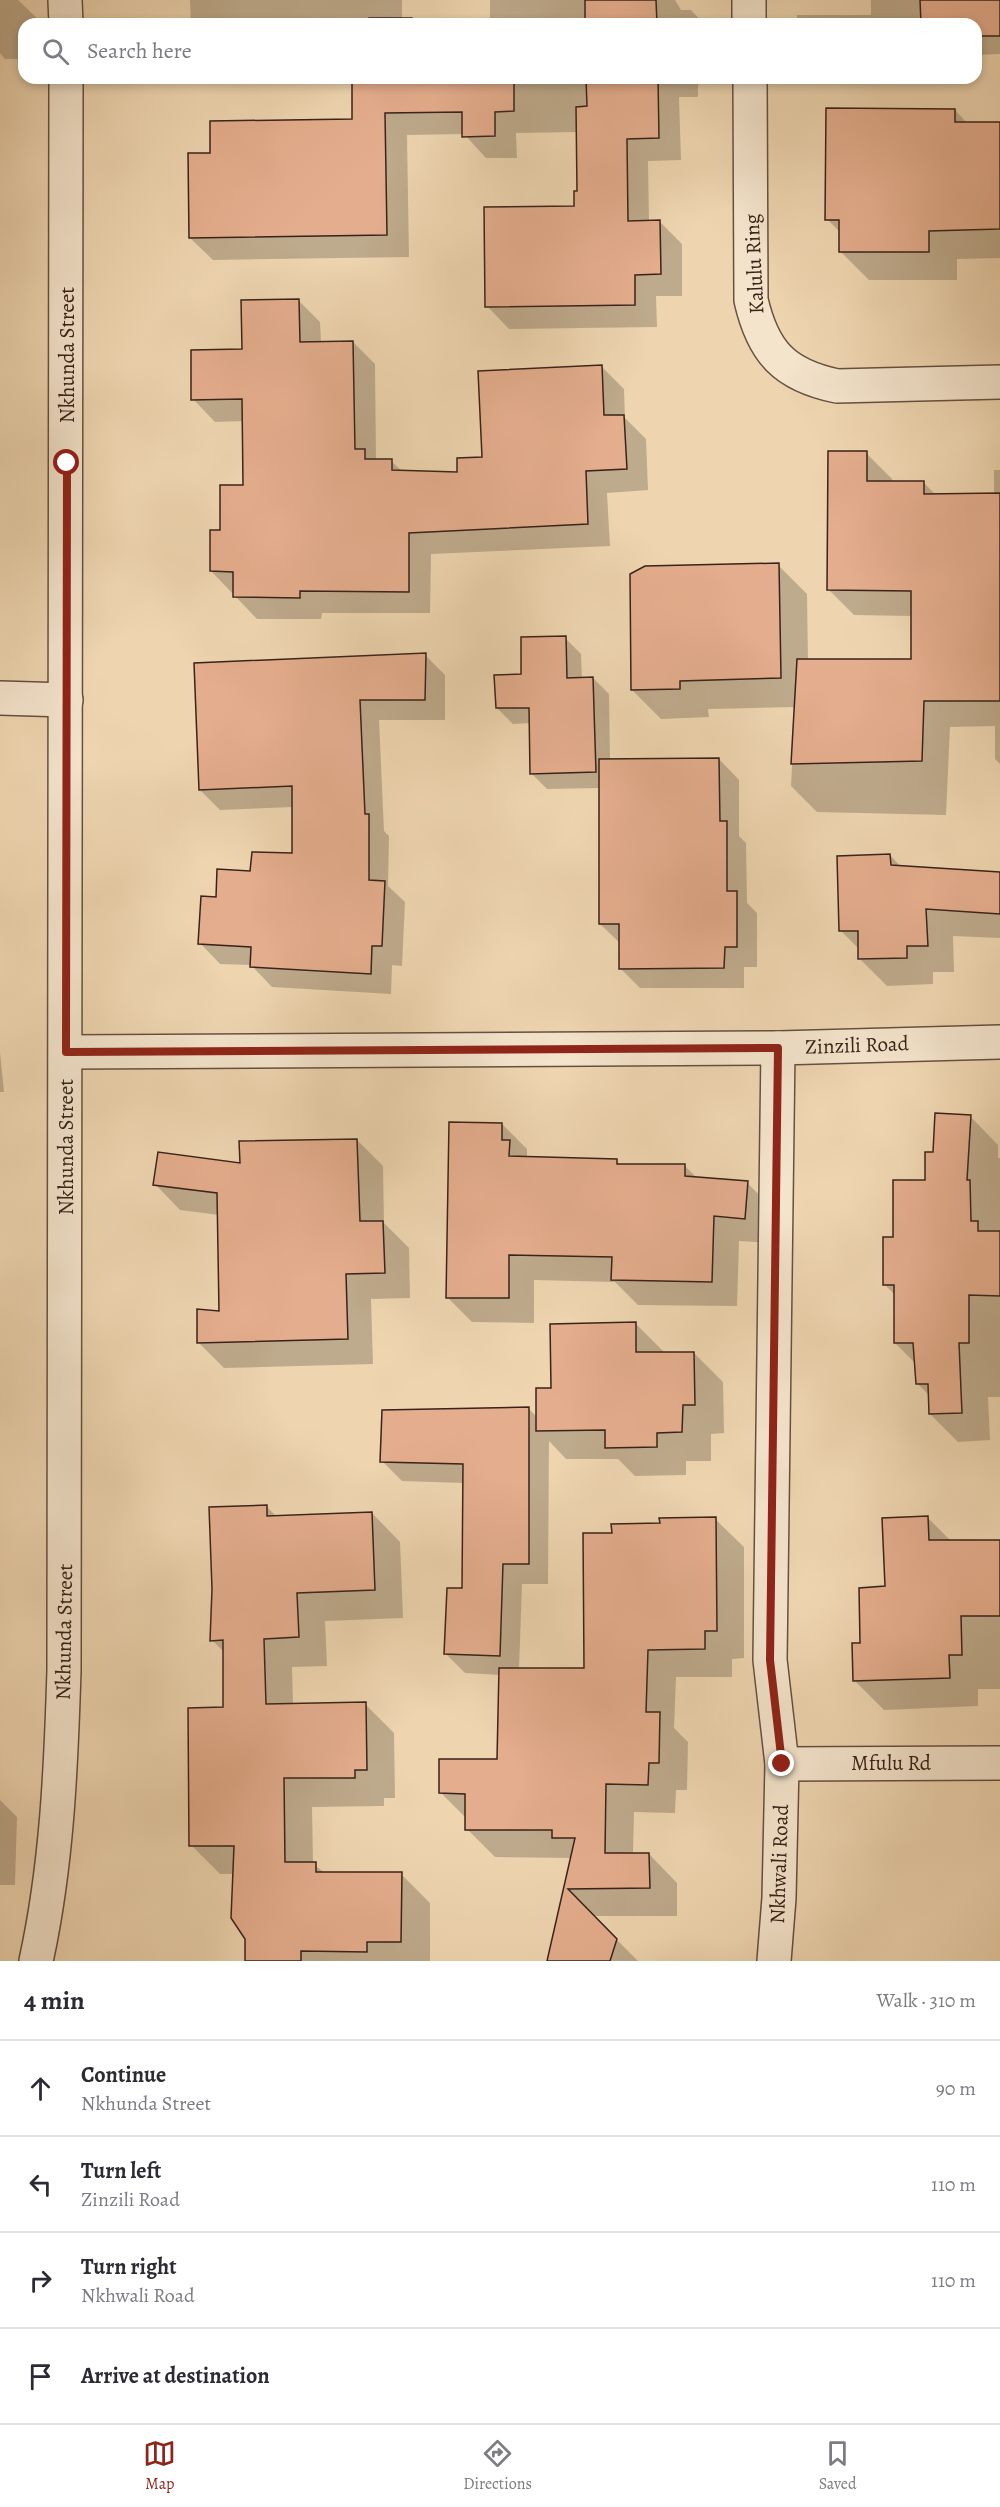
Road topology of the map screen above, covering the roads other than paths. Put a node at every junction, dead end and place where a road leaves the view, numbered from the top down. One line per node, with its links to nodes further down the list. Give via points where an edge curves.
1 (66, 0): 3 (street)
2 (749, 0): 4 (street)
3 (66, 18)
4 (749, 18)
5 (66, 84): 9 (street, Nkhunda Street)
6 (750, 84): 7 (street, Kalulu Ring, via 752,300 758,327 770,349 810,381 837,386)
7 (1000, 382)
8 (0, 698): 9 (street)
9 (66, 700): 12 (street, Nkhunda Street)
10 (1000, 1042): 11 (street, Zinzili Road)
11 (778, 1048): 12 (street, Zinzili Road); 14 (street, Nkhwali Road, via 770,1660)
12 (66, 1052): 15 (street, Nkhunda Street, via 62,1760 54,1859)
13 (1000, 1763): 14 (street, Mfulu Rd)
14 (782, 1764): 16 (street, Nkhwali Road)
15 (36, 1961)
16 (774, 1961)

